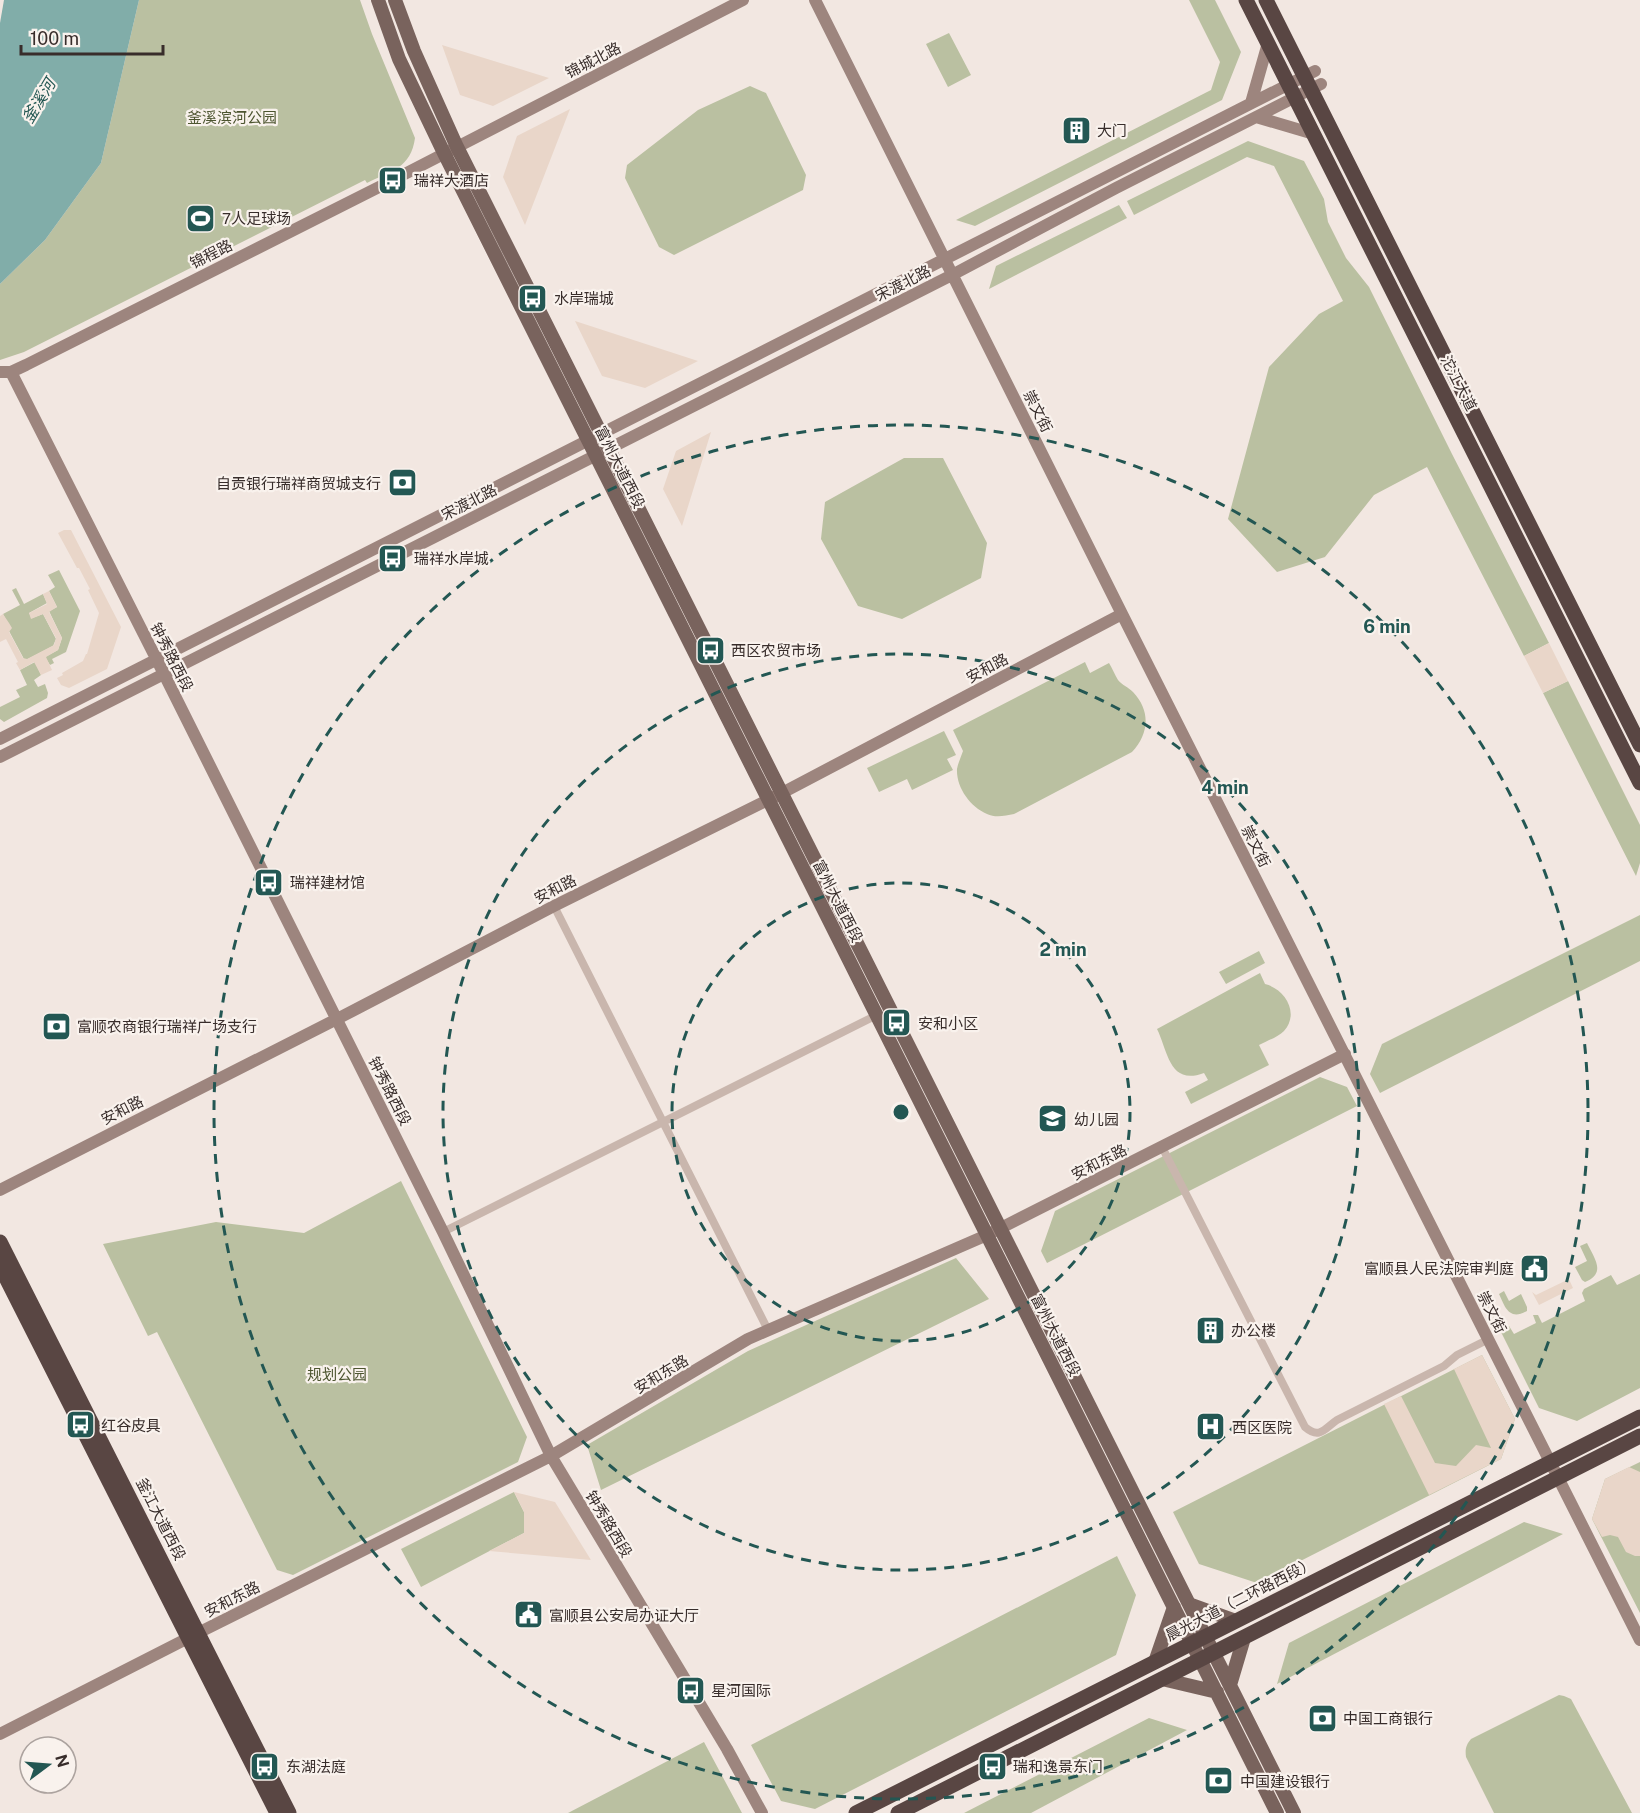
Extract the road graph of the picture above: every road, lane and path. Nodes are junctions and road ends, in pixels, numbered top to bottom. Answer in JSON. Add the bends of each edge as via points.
{"nodes":[{"id":1,"x":378,"y":0,"type":"edge"},
{"id":2,"x":395,"y":0,"type":"edge"},
{"id":3,"x":743,"y":0,"type":"edge"},
{"id":4,"x":815,"y":0,"type":"edge"},
{"id":5,"x":1246,"y":0,"type":"edge"},
{"id":6,"x":1266,"y":0,"type":"edge"},
{"id":7,"x":1268,"y":43,"type":"junction"},
{"id":8,"x":1313,"y":80,"type":"junction"},
{"id":9,"x":1292,"y":91,"type":"junction"},
{"id":10,"x":1251,"y":103,"type":"junction"},
{"id":11,"x":1256,"y":117,"type":"junction"},
{"id":12,"x":1314,"y":134,"type":"junction"},
{"id":13,"x":457,"y":147,"type":"junction"},
{"id":14,"x":444,"y":153,"type":"junction"},
{"id":15,"x":945,"y":260,"type":"junction"},
{"id":16,"x":952,"y":275,"type":"junction"},
{"id":17,"x":5,"y":372,"type":"edge"},
{"id":18,"x":602,"y":434,"type":"junction"},
{"id":19,"x":589,"y":441,"type":"junction"},
{"id":20,"x":609,"y":448,"type":"junction"},
{"id":21,"x":596,"y":455,"type":"junction"},
{"id":22,"x":1122,"y":614,"type":"junction"},
{"id":23,"x":157,"y":660,"type":"junction"},
{"id":24,"x":164,"y":674,"type":"junction"},
{"id":25,"x":0,"y":740,"type":"edge"},
{"id":26,"x":1640,"y":745,"type":"edge"},
{"id":27,"x":0,"y":757,"type":"edge"},
{"id":28,"x":1640,"y":783,"type":"edge"},
{"id":29,"x":782,"y":794,"type":"junction"},
{"id":30,"x":769,"y":800,"type":"junction"},
{"id":31,"x":554,"y":906,"type":"junction"},
{"id":32,"x":877,"y":1015,"type":"junction"},
{"id":33,"x":337,"y":1019,"type":"junction"},
{"id":34,"x":1345,"y":1054,"type":"junction"},
{"id":35,"x":663,"y":1122,"type":"junction"},
{"id":36,"x":1162,"y":1147,"type":"junction"},
{"id":37,"x":0,"y":1190,"type":"edge"},
{"id":38,"x":1000,"y":1228,"type":"junction"},
{"id":39,"x":443,"y":1232,"type":"junction"},
{"id":40,"x":987,"y":1235,"type":"junction"},
{"id":41,"x":0,"y":1242,"type":"edge"},
{"id":42,"x":0,"y":1266,"type":"edge"},
{"id":43,"x":768,"y":1330,"type":"junction"},
{"id":44,"x":1489,"y":1339,"type":"junction"},
{"id":45,"x":1640,"y":1417,"type":"edge"},
{"id":46,"x":1640,"y":1436,"type":"edge"},
{"id":47,"x":552,"y":1456,"type":"junction"},
{"id":48,"x":1550,"y":1462,"type":"junction"},
{"id":49,"x":1558,"y":1478,"type":"junction"},
{"id":50,"x":1189,"y":1604,"type":"junction"},
{"id":51,"x":1174,"y":1607,"type":"junction"},
{"id":52,"x":1236,"y":1621,"type":"junction"},
{"id":53,"x":193,"y":1635,"type":"junction"},
{"id":54,"x":1244,"y":1638,"type":"junction"},
{"id":55,"x":1199,"y":1640,"type":"junction"},
{"id":56,"x":1640,"y":1640,"type":"edge"},
{"id":57,"x":1207,"y":1656,"type":"junction"},
{"id":58,"x":1155,"y":1662,"type":"junction"},
{"id":59,"x":1162,"y":1679,"type":"junction"},
{"id":60,"x":1230,"y":1685,"type":"junction"},
{"id":61,"x":1216,"y":1692,"type":"junction"},
{"id":62,"x":0,"y":1734,"type":"edge"},
{"id":63,"x":277,"y":1813,"type":"edge"},
{"id":64,"x":289,"y":1813,"type":"edge"},
{"id":65,"x":762,"y":1813,"type":"edge"},
{"id":66,"x":856,"y":1813,"type":"edge"},
{"id":67,"x":898,"y":1813,"type":"edge"},
{"id":68,"x":1277,"y":1813,"type":"edge"},
{"id":69,"x":1294,"y":1813,"type":"edge"}],
"edges":[{"from":1,"to":14,"type":"main road","name":"富州大道西段","via":[[399,59]]},
{"from":2,"to":13,"type":"main road","name":"富州大道西段"},
{"from":3,"to":13,"type":"street","name":"锦城北路"},
{"from":4,"to":15,"type":"street","name":"崇文街"},
{"from":5,"to":7,"type":"highway","name":"沱江大道"},
{"from":6,"to":8,"type":"highway","name":"沱江大道"},
{"from":7,"to":9,"type":"highway","name":"沱江大道"},
{"from":7,"to":10,"type":"street"},
{"from":8,"to":9,"type":"street"},
{"from":8,"to":26,"type":"highway","name":"沱江大道"},
{"from":9,"to":10,"type":"street","name":"宋渡北路"},
{"from":9,"to":11,"type":"street","name":"宋渡北路"},
{"from":9,"to":12,"type":"highway","name":"沱江大道"},
{"from":10,"to":15,"type":"street","name":"宋渡北路"},
{"from":11,"to":12,"type":"street"},
{"from":11,"to":16,"type":"street","name":"宋渡北路"},
{"from":12,"to":28,"type":"highway","name":"沱江大道"},
{"from":13,"to":14,"type":"street","name":"锦程路"},
{"from":13,"to":18,"type":"main road","name":"富州大道西段"},
{"from":14,"to":17,"type":"street","name":"锦程路"},
{"from":14,"to":19,"type":"main road","name":"富州大道西段"},
{"from":15,"to":16,"type":"street","name":"崇文街"},
{"from":15,"to":18,"type":"street","name":"宋渡北路"},
{"from":16,"to":20,"type":"street","name":"宋渡北路"},
{"from":16,"to":22,"type":"street","name":"崇文街"},
{"from":17,"to":23,"type":"street","name":"钟秀路西段"},
{"from":18,"to":19,"type":"street","name":"宋渡北路"},
{"from":18,"to":20,"type":"main road","name":"富州大道西段"},
{"from":19,"to":21,"type":"main road","name":"富州大道西段"},
{"from":19,"to":23,"type":"street","name":"宋渡北路"},
{"from":20,"to":21,"type":"street","name":"宋渡北路"},
{"from":20,"to":29,"type":"main road","name":"富州大道西段"},
{"from":21,"to":24,"type":"street","name":"宋渡北路"},
{"from":21,"to":30,"type":"main road","name":"富州大道西段"},
{"from":22,"to":29,"type":"street","name":"安和路"},
{"from":22,"to":34,"type":"street","name":"崇文街"},
{"from":23,"to":24,"type":"street","name":"钟秀路西段"},
{"from":23,"to":25,"type":"street","name":"宋渡北路"},
{"from":24,"to":27,"type":"street","name":"宋渡北路"},
{"from":24,"to":33,"type":"street","name":"钟秀路西段"},
{"from":29,"to":30,"type":"street","name":"安和路"},
{"from":29,"to":38,"type":"main road","name":"富州大道西段"},
{"from":30,"to":31,"type":"street","name":"安和路"},
{"from":30,"to":32,"type":"main road","name":"富州大道西段"},
{"from":31,"to":33,"type":"street","name":"安和路"},
{"from":31,"to":35,"type":"street"},
{"from":32,"to":35,"type":"street"},
{"from":32,"to":40,"type":"main road","name":"富州大道西段"},
{"from":33,"to":37,"type":"street","name":"安和路"},
{"from":33,"to":39,"type":"street","name":"钟秀路西段"},
{"from":34,"to":36,"type":"street","name":"安和东路"},
{"from":34,"to":44,"type":"street","name":"崇文街"},
{"from":35,"to":39,"type":"street"},
{"from":35,"to":43,"type":"street"},
{"from":36,"to":38,"type":"street","name":"安和东路"},
{"from":36,"to":44,"type":"street","via":[[1310,1431],[1324,1431],[1337,1420]]},
{"from":38,"to":40,"type":"street","name":"安和东路"},
{"from":38,"to":50,"type":"main road","name":"富州大道西段"},
{"from":39,"to":47,"type":"street","name":"钟秀路西段"},
{"from":40,"to":43,"type":"street","name":"安和东路"},
{"from":40,"to":51,"type":"main road","name":"富州大道西段"},
{"from":41,"to":53,"type":"highway","name":"釜江大道西段"},
{"from":42,"to":53,"type":"highway","name":"釜江大道西段"},
{"from":43,"to":47,"type":"street","name":"安和东路"},
{"from":44,"to":48,"type":"street","name":"崇文街"},
{"from":45,"to":48,"type":"highway","name":"晨光大道（二环路西段）"},
{"from":46,"to":49,"type":"highway"},
{"from":47,"to":53,"type":"street","name":"安和东路"},
{"from":47,"to":65,"type":"street","name":"钟秀路西段"},
{"from":48,"to":49,"type":"street","name":"崇文街"},
{"from":48,"to":52,"type":"highway","name":"晨光大道（二环路西段）"},
{"from":49,"to":54,"type":"highway"},
{"from":49,"to":56,"type":"street","name":"崇文街"},
{"from":50,"to":52,"type":"main road"},
{"from":50,"to":55,"type":"main road","name":"富州大道西段"},
{"from":51,"to":55,"type":"main road","name":"富州大道西段"},
{"from":51,"to":58,"type":"main road"},
{"from":52,"to":55,"type":"highway","name":"晨光大道（二环路西段）"},
{"from":53,"to":62,"type":"street","name":"安和东路"},
{"from":53,"to":63,"type":"highway","name":"釜江大道西段"},
{"from":53,"to":64,"type":"highway","name":"釜江大道西段"},
{"from":54,"to":57,"type":"highway"},
{"from":54,"to":60,"type":"main road"},
{"from":55,"to":57,"type":"main road","name":"富州大道西段"},
{"from":55,"to":58,"type":"highway","name":"晨光大道（二环路西段）"},
{"from":57,"to":59,"type":"highway"},
{"from":57,"to":60,"type":"main road","name":"富州大道西段"},
{"from":57,"to":61,"type":"main road","name":"富州大道西段"},
{"from":58,"to":66,"type":"highway","name":"晨光大道（二环路西段）"},
{"from":59,"to":61,"type":"main road"},
{"from":59,"to":67,"type":"highway"},
{"from":60,"to":69,"type":"main road","name":"富州大道西段"},
{"from":61,"to":68,"type":"main road","name":"富州大道西段"}]}
